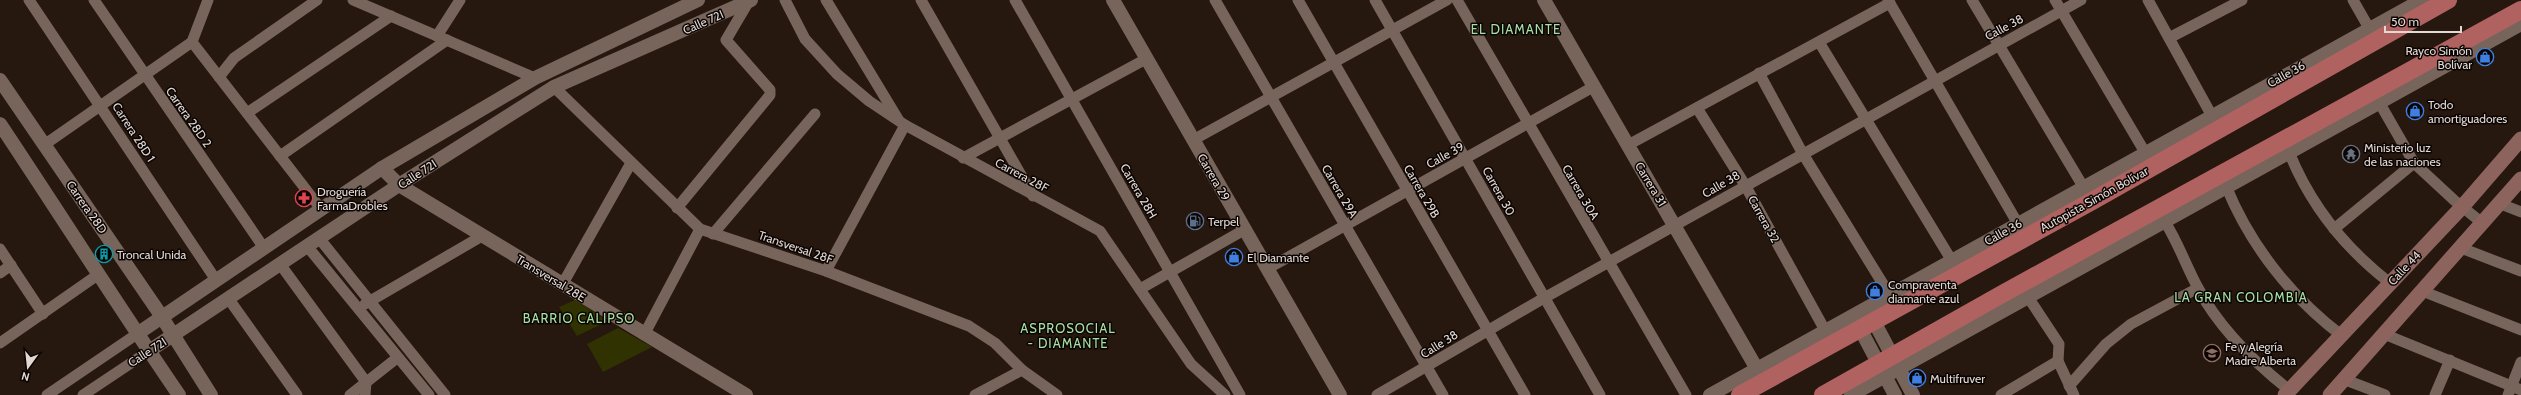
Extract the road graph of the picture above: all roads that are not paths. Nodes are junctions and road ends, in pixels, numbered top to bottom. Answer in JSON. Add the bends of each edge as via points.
{"nodes":[{"id":1,"x":29,"y":0,"type":"edge"},
{"id":2,"x":94,"y":0,"type":"edge"},
{"id":3,"x":208,"y":0,"type":"edge"},
{"id":4,"x":317,"y":0,"type":"edge"},
{"id":5,"x":353,"y":0,"type":"edge"},
{"id":6,"x":460,"y":0,"type":"edge"},
{"id":7,"x":698,"y":0,"type":"edge"},
{"id":8,"x":750,"y":0,"type":"edge"},
{"id":9,"x":785,"y":0,"type":"edge"},
{"id":10,"x":826,"y":0,"type":"edge"},
{"id":11,"x":921,"y":0,"type":"edge"},
{"id":12,"x":1016,"y":0,"type":"edge"},
{"id":13,"x":1113,"y":0,"type":"edge"},
{"id":14,"x":1215,"y":0,"type":"edge"},
{"id":15,"x":1298,"y":0,"type":"edge"},
{"id":16,"x":1375,"y":0,"type":"edge"},
{"id":17,"x":1447,"y":0,"type":"edge"},
{"id":18,"x":1457,"y":0,"type":"edge"},
{"id":19,"x":1544,"y":0,"type":"edge"},
{"id":20,"x":1972,"y":0,"type":"edge"},
{"id":21,"x":2054,"y":0,"type":"edge"},
{"id":22,"x":2081,"y":0,"type":"edge"},
{"id":23,"x":2148,"y":0,"type":"edge"},
{"id":24,"x":2242,"y":0,"type":"edge"},
{"id":25,"x":2353,"y":0,"type":"edge"},
{"id":26,"x":1889,"y":1,"type":"edge"},
{"id":27,"x":2434,"y":2,"type":"edge"},
{"id":28,"x":2521,"y":10,"type":"edge"},
{"id":29,"x":2061,"y":11,"type":"junction"},
{"id":30,"x":391,"y":16,"type":"junction"},
{"id":31,"x":2521,"y":24,"type":"edge"},
{"id":32,"x":2369,"y":28,"type":"junction"},
{"id":33,"x":1392,"y":30,"type":"junction"},
{"id":34,"x":437,"y":36,"type":"junction"},
{"id":35,"x":2169,"y":38,"type":"junction"},
{"id":36,"x":447,"y":40,"type":"junction"},
{"id":37,"x":192,"y":42,"type":"junction"},
{"id":38,"x":1819,"y":42,"type":"junction"},
{"id":39,"x":1997,"y":45,"type":"junction"},
{"id":40,"x":1146,"y":59,"type":"junction"},
{"id":41,"x":1334,"y":62,"type":"junction"},
{"id":42,"x":1759,"y":73,"type":"junction"},
{"id":43,"x":145,"y":76,"type":"junction"},
{"id":44,"x":219,"y":77,"type":"junction"},
{"id":45,"x":535,"y":78,"type":"junction"},
{"id":46,"x":0,"y":80,"type":"edge"},
{"id":47,"x":1934,"y":80,"type":"junction"},
{"id":48,"x":554,"y":87,"type":"junction"},
{"id":49,"x":1594,"y":87,"type":"junction"},
{"id":50,"x":1271,"y":97,"type":"junction"},
{"id":51,"x":1072,"y":99,"type":"junction"},
{"id":52,"x":2379,"y":102,"type":"junction"},
{"id":53,"x":101,"y":106,"type":"junction"},
{"id":54,"x":1698,"y":108,"type":"junction"},
{"id":55,"x":247,"y":113,"type":"junction"},
{"id":56,"x":814,"y":114,"type":"dead end"},
{"id":57,"x":2212,"y":116,"type":"junction"},
{"id":58,"x":1865,"y":119,"type":"junction"},
{"id":59,"x":903,"y":124,"type":"junction"},
{"id":60,"x":1527,"y":124,"type":"junction"},
{"id":61,"x":2,"y":131,"type":"edge"},
{"id":62,"x":1000,"y":138,"type":"junction"},
{"id":63,"x":2521,"y":139,"type":"edge"},
{"id":64,"x":1193,"y":140,"type":"junction"},
{"id":65,"x":44,"y":145,"type":"junction"},
{"id":66,"x":1628,"y":145,"type":"junction"},
{"id":67,"x":2289,"y":152,"type":"junction"},
{"id":68,"x":1803,"y":154,"type":"junction"},
{"id":69,"x":2146,"y":154,"type":"junction"},
{"id":70,"x":280,"y":156,"type":"junction"},
{"id":71,"x":963,"y":158,"type":"junction"},
{"id":72,"x":1465,"y":158,"type":"junction"},
{"id":73,"x":631,"y":163,"type":"junction"},
{"id":74,"x":2414,"y":163,"type":"junction"},
{"id":75,"x":382,"y":168,"type":"junction"},
{"id":76,"x":2521,"y":179,"type":"edge"},
{"id":77,"x":399,"y":185,"type":"junction"},
{"id":78,"x":1745,"y":185,"type":"junction"},
{"id":79,"x":2226,"y":186,"type":"junction"},
{"id":80,"x":2084,"y":188,"type":"junction"},
{"id":81,"x":1407,"y":191,"type":"junction"},
{"id":82,"x":1033,"y":196,"type":"junction"},
{"id":83,"x":2498,"y":203,"type":"junction"},
{"id":84,"x":2462,"y":207,"type":"junction"},
{"id":85,"x":677,"y":208,"type":"junction"},
{"id":86,"x":321,"y":209,"type":"junction"},
{"id":87,"x":2521,"y":212,"type":"edge"},
{"id":88,"x":2165,"y":222,"type":"junction"},
{"id":89,"x":2481,"y":222,"type":"junction"},
{"id":90,"x":2018,"y":224,"type":"junction"},
{"id":91,"x":1345,"y":226,"type":"junction"},
{"id":92,"x":1675,"y":226,"type":"junction"},
{"id":93,"x":700,"y":229,"type":"junction"},
{"id":94,"x":2334,"y":229,"type":"junction"},
{"id":95,"x":1244,"y":230,"type":"junction"},
{"id":96,"x":713,"y":234,"type":"junction"},
{"id":97,"x":482,"y":236,"type":"junction"},
{"id":98,"x":319,"y":238,"type":"junction"},
{"id":99,"x":307,"y":246,"type":"junction"},
{"id":100,"x":264,"y":248,"type":"junction"},
{"id":101,"x":2461,"y":248,"type":"junction"},
{"id":102,"x":0,"y":249,"type":"edge"},
{"id":103,"x":1952,"y":261,"type":"junction"},
{"id":104,"x":280,"y":264,"type":"junction"},
{"id":105,"x":1608,"y":264,"type":"junction"},
{"id":106,"x":11,"y":265,"type":"junction"},
{"id":107,"x":1266,"y":269,"type":"junction"},
{"id":108,"x":826,"y":271,"type":"junction"},
{"id":109,"x":1171,"y":271,"type":"junction"},
{"id":110,"x":2521,"y":271,"type":"edge"},
{"id":111,"x":0,"y":273,"type":"edge"},
{"id":112,"x":99,"y":274,"type":"junction"},
{"id":113,"x":216,"y":280,"type":"junction"},
{"id":114,"x":1927,"y":283,"type":"junction"},
{"id":115,"x":2390,"y":283,"type":"junction"},
{"id":116,"x":562,"y":285,"type":"junction"},
{"id":117,"x":2198,"y":288,"type":"junction"},
{"id":118,"x":1140,"y":289,"type":"junction"},
{"id":119,"x":2422,"y":292,"type":"junction"},
{"id":120,"x":2004,"y":293,"type":"junction"},
{"id":121,"x":1891,"y":297,"type":"junction"},
{"id":122,"x":2028,"y":297,"type":"junction"},
{"id":123,"x":228,"y":298,"type":"junction"},
{"id":124,"x":1544,"y":298,"type":"junction"},
{"id":125,"x":370,"y":301,"type":"junction"},
{"id":126,"x":358,"y":309,"type":"junction"},
{"id":127,"x":1997,"y":313,"type":"junction"},
{"id":128,"x":43,"y":314,"type":"junction"},
{"id":129,"x":162,"y":317,"type":"junction"},
{"id":130,"x":1864,"y":319,"type":"junction"},
{"id":131,"x":1486,"y":330,"type":"junction"},
{"id":132,"x":2521,"y":330,"type":"edge"},
{"id":133,"x":1826,"y":332,"type":"junction"},
{"id":134,"x":137,"y":334,"type":"junction"},
{"id":135,"x":173,"y":334,"type":"junction"},
{"id":136,"x":2384,"y":334,"type":"junction"},
{"id":137,"x":644,"y":335,"type":"junction"},
{"id":138,"x":2342,"y":335,"type":"junction"},
{"id":139,"x":0,"y":344,"type":"edge"},
{"id":140,"x":149,"y":351,"type":"junction"},
{"id":141,"x":397,"y":358,"type":"junction"},
{"id":142,"x":2450,"y":360,"type":"junction"},
{"id":143,"x":2058,"y":361,"type":"junction"},
{"id":144,"x":2521,"y":362,"type":"edge"},
{"id":145,"x":1889,"y":367,"type":"junction"},
{"id":146,"x":1426,"y":368,"type":"junction"},
{"id":147,"x":1757,"y":369,"type":"junction"},
{"id":148,"x":1022,"y":370,"type":"junction"},
{"id":149,"x":2343,"y":380,"type":"junction"},
{"id":150,"x":366,"y":382,"type":"junction"},
{"id":151,"x":2072,"y":390,"type":"edge"},
{"id":152,"x":2514,"y":390,"type":"edge"},
{"id":153,"x":2287,"y":392,"type":"edge"},
{"id":154,"x":47,"y":395,"type":"edge"},
{"id":155,"x":83,"y":395,"type":"edge"},
{"id":156,"x":179,"y":395,"type":"edge"},
{"id":157,"x":211,"y":395,"type":"edge"},
{"id":158,"x":297,"y":395,"type":"edge"},
{"id":159,"x":350,"y":395,"type":"edge"},
{"id":160,"x":365,"y":395,"type":"edge"},
{"id":161,"x":429,"y":395,"type":"edge"},
{"id":162,"x":445,"y":395,"type":"edge"},
{"id":163,"x":746,"y":395,"type":"edge"},
{"id":164,"x":975,"y":395,"type":"edge"},
{"id":165,"x":1057,"y":395,"type":"edge"},
{"id":166,"x":1225,"y":395,"type":"edge"},
{"id":167,"x":1240,"y":395,"type":"edge"},
{"id":168,"x":1339,"y":395,"type":"edge"},
{"id":169,"x":1377,"y":395,"type":"edge"},
{"id":170,"x":1443,"y":395,"type":"edge"},
{"id":171,"x":1525,"y":395,"type":"edge"},
{"id":172,"x":1600,"y":395,"type":"edge"},
{"id":173,"x":1686,"y":395,"type":"edge"},
{"id":174,"x":1710,"y":395,"type":"edge"},
{"id":175,"x":1740,"y":395,"type":"edge"},
{"id":176,"x":1823,"y":395,"type":"edge"},
{"id":177,"x":1851,"y":395,"type":"edge"},
{"id":178,"x":1895,"y":395,"type":"edge"},
{"id":179,"x":1913,"y":395,"type":"edge"},
{"id":180,"x":2001,"y":395,"type":"edge"},
{"id":181,"x":2330,"y":395,"type":"edge"},
{"id":182,"x":2385,"y":395,"type":"edge"},
{"id":183,"x":2435,"y":395,"type":"edge"}],
"edges":[{"from":1,"to":53,"type":"street","name":"Carrera 28D 1"},
{"from":2,"to":43,"type":"street","name":"Carrera 28D 2"},
{"from":3,"to":37,"type":"street"},
{"from":4,"to":44,"type":"street","via":[[234,58]]},
{"from":5,"to":30,"type":"street"},
{"from":6,"to":34,"type":"street"},
{"from":7,"to":45,"type":"street","name":"Calle 72I"},
{"from":8,"to":48,"type":"street","name":"Calle 72I"},
{"from":8,"to":85,"type":"street","via":[[726,40],[770,90],[770,95]]},
{"from":9,"to":59,"type":"street","name":"Carrera 28F","via":[[805,39],[837,74],[869,101]]},
{"from":10,"to":59,"type":"street"},
{"from":11,"to":62,"type":"street"},
{"from":12,"to":51,"type":"street","name":"Carrera 28H"},
{"from":13,"to":40,"type":"street","name":"Carrera 29"},
{"from":14,"to":50,"type":"street","name":"Carrera 29A"},
{"from":15,"to":41,"type":"street","name":"Carrera 29B"},
{"from":16,"to":33,"type":"street","name":"Carrera 30"},
{"from":17,"to":33,"type":"street"},
{"from":18,"to":60,"type":"street","name":"Carrera 30A"},
{"from":19,"to":49,"type":"street","name":"Carrera 31"},
{"from":20,"to":39,"type":"street"},
{"from":21,"to":29,"type":"street"},
{"from":22,"to":29,"type":"street","name":"Calle 38"},
{"from":23,"to":35,"type":"street"},
{"from":24,"to":35,"type":"street"},
{"from":25,"to":32,"type":"street"},
{"from":26,"to":38,"type":"street"},
{"from":26,"to":47,"type":"street"},
{"from":27,"to":32,"type":"street","name":"Calle 36"},
{"from":27,"to":114,"type":"highway","name":"Autopista Simón Bolívar","via":[[2133,178]]},
{"from":28,"to":120,"type":"highway"},
{"from":29,"to":39,"type":"street","name":"Calle 38"},
{"from":29,"to":69,"type":"street"},
{"from":30,"to":34,"type":"street"},
{"from":30,"to":55,"type":"street"},
{"from":31,"to":52,"type":"street"},
{"from":32,"to":57,"type":"street","name":"Calle 36"},
{"from":33,"to":41,"type":"street"},
{"from":33,"to":72,"type":"street","name":"Carrera 30"},
{"from":34,"to":36,"type":"street"},
{"from":35,"to":57,"type":"street"},
{"from":36,"to":45,"type":"street"},
{"from":36,"to":70,"type":"street"},
{"from":37,"to":43,"type":"street"},
{"from":37,"to":44,"type":"street"},
{"from":38,"to":42,"type":"street"},
{"from":38,"to":58,"type":"street"},
{"from":39,"to":47,"type":"street","name":"Calle 38"},
{"from":39,"to":80,"type":"street"},
{"from":40,"to":51,"type":"street"},
{"from":40,"to":64,"type":"street","name":"Carrera 29"},
{"from":41,"to":50,"type":"street"},
{"from":41,"to":81,"type":"street","name":"Carrera 29B"},
{"from":42,"to":54,"type":"street"},
{"from":42,"to":68,"type":"street"},
{"from":43,"to":53,"type":"street"},
{"from":43,"to":100,"type":"street","name":"Carrera 28D 2"},
{"from":44,"to":55,"type":"street"},
{"from":45,"to":75,"type":"street","name":"Calle 72I"},
{"from":46,"to":65,"type":"street","name":"Carrera 28D"},
{"from":47,"to":58,"type":"street","name":"Calle 38"},
{"from":47,"to":90,"type":"street"},
{"from":48,"to":73,"type":"street","name":"Transversal 28F"},
{"from":48,"to":77,"type":"street","name":"Calle 72I"},
{"from":49,"to":60,"type":"street","name":"Calle 39"},
{"from":49,"to":66,"type":"street","name":"Carrera 31"},
{"from":50,"to":64,"type":"street"},
{"from":50,"to":91,"type":"street","name":"Carrera 29A"},
{"from":51,"to":62,"type":"street"},
{"from":51,"to":109,"type":"street","name":"Carrera 28H"},
{"from":52,"to":67,"type":"street"},
{"from":52,"to":74,"type":"street"},
{"from":53,"to":65,"type":"street"},
{"from":53,"to":113,"type":"street","name":"Carrera 28D 1"},
{"from":54,"to":66,"type":"street"},
{"from":54,"to":78,"type":"street","name":"Carrera 32"},
{"from":55,"to":70,"type":"street"},
{"from":56,"to":96,"type":"street"},
{"from":57,"to":69,"type":"street","name":"Calle 36"},
{"from":58,"to":68,"type":"street","name":"Calle 38"},
{"from":58,"to":103,"type":"street"},
{"from":59,"to":71,"type":"street","name":"Carrera 28F"},
{"from":59,"to":108,"type":"street"},
{"from":60,"to":72,"type":"street","name":"Calle 39"},
{"from":60,"to":105,"type":"street","name":"Carrera 30A"},
{"from":61,"to":112,"type":"street"},
{"from":62,"to":71,"type":"street"},
{"from":62,"to":82,"type":"street"},
{"from":63,"to":84,"type":"main road","name":"Calle 44"},
{"from":64,"to":95,"type":"street","name":"Carrera 29"},
{"from":65,"to":129,"type":"street","name":"Carrera 28D"},
{"from":66,"to":92,"type":"street","name":"Carrera 31"},
{"from":67,"to":79,"type":"street"},
{"from":67,"to":94,"type":"street","via":[[2311,196]]},
{"from":68,"to":78,"type":"street","name":"Calle 38"},
{"from":68,"to":121,"type":"street"},
{"from":69,"to":80,"type":"street","name":"Calle 36"},
{"from":70,"to":86,"type":"street"},
{"from":71,"to":82,"type":"street","name":"Carrera 28F"},
{"from":72,"to":81,"type":"street","name":"Calle 39"},
{"from":72,"to":124,"type":"street","name":"Carrera 30"},
{"from":73,"to":85,"type":"street","name":"Transversal 28F"},
{"from":73,"to":116,"type":"street"},
{"from":74,"to":84,"type":"street"},
{"from":74,"to":94,"type":"street"},
{"from":75,"to":77,"type":"street","name":"Transversal 28E"},
{"from":75,"to":86,"type":"street","name":"Calle 72I"},
{"from":76,"to":83,"type":"main road"},
{"from":77,"to":97,"type":"street","name":"Transversal 28E"},
{"from":77,"to":98,"type":"street","name":"Calle 72I"},
{"from":78,"to":92,"type":"street","name":"Calle 38"},
{"from":78,"to":133,"type":"street","name":"Carrera 32"},
{"from":79,"to":88,"type":"street"},
{"from":79,"to":138,"type":"street","via":[[2249,233],[2273,268],[2302,301]]},
{"from":80,"to":90,"type":"street","name":"Calle 36"},
{"from":81,"to":91,"type":"street","name":"Calle 39"},
{"from":81,"to":131,"type":"street","name":"Carrera 29B"},
{"from":82,"to":118,"type":"street","name":"Carrera 28F","via":[[1100,231]]},
{"from":83,"to":87,"type":"street"},
{"from":83,"to":89,"type":"main road"},
{"from":84,"to":89,"type":"street"},
{"from":84,"to":115,"type":"main road","name":"Calle 44"},
{"from":85,"to":93,"type":"street","name":"Transversal 28F"},
{"from":86,"to":100,"type":"street","name":"Calle 72I"},
{"from":88,"to":117,"type":"street"},
{"from":88,"to":122,"type":"street"},
{"from":89,"to":101,"type":"main road"},
{"from":90,"to":103,"type":"street","name":"Calle 36"},
{"from":91,"to":107,"type":"street","name":"Calle 39"},
{"from":91,"to":146,"type":"street","name":"Carrera 29A"},
{"from":92,"to":105,"type":"street","name":"Calle 38"},
{"from":92,"to":147,"type":"street","name":"Carrera 31"},
{"from":93,"to":96,"type":"street","name":"Transversal 28F"},
{"from":93,"to":137,"type":"street"},
{"from":94,"to":115,"type":"street","via":[[2357,255]]},
{"from":95,"to":107,"type":"street","name":"Carrera 29"},
{"from":95,"to":109,"type":"street"},
{"from":96,"to":108,"type":"street","name":"Transversal 28F"},
{"from":97,"to":116,"type":"street","name":"Transversal 28E"},
{"from":97,"to":125,"type":"street"},
{"from":98,"to":99,"type":"street","name":"Calle 72I"},
{"from":98,"to":125,"type":"street"},
{"from":99,"to":104,"type":"street","name":"Calle 72I"},
{"from":99,"to":126,"type":"street"},
{"from":100,"to":113,"type":"street","name":"Calle 72I"},
{"from":101,"to":110,"type":"street"},
{"from":101,"to":119,"type":"main road"},
{"from":102,"to":106,"type":"street"},
{"from":103,"to":114,"type":"street","name":"Calle 36"},
{"from":104,"to":123,"type":"street","name":"Calle 72I"},
{"from":104,"to":150,"type":"street"},
{"from":105,"to":124,"type":"street","name":"Calle 38"},
{"from":105,"to":173,"type":"street","name":"Carrera 30A"},
{"from":106,"to":111,"type":"street"},
{"from":106,"to":128,"type":"street"},
{"from":107,"to":168,"type":"street","name":"Carrera 29"},
{"from":108,"to":148,"type":"street","name":"Transversal 28F","via":[[969,326],[995,343]]},
{"from":109,"to":118,"type":"street"},
{"from":109,"to":167,"type":"street","name":"Carrera 28H"},
{"from":112,"to":128,"type":"street"},
{"from":112,"to":134,"type":"street"},
{"from":113,"to":129,"type":"street","name":"Calle 72I"},
{"from":114,"to":121,"type":"street","name":"Calle 36"},
{"from":114,"to":130,"type":"highway","name":"Autopista Simón Bolívar"},
{"from":115,"to":138,"type":"main road","name":"Calle 44"},
{"from":116,"to":137,"type":"street","name":"Transversal 28E"},
{"from":117,"to":151,"type":"street","via":[[2131,324],[2106,344]]},
{"from":117,"to":153,"type":"street","via":[[2236,340]]},
{"from":118,"to":166,"type":"street","name":"Carrera 28F","via":[[1191,364]]},
{"from":119,"to":132,"type":"street"},
{"from":119,"to":136,"type":"main road"},
{"from":120,"to":127,"type":"highway"},
{"from":120,"to":145,"type":"highway"},
{"from":121,"to":130,"type":"street","name":"Calle 36"},
{"from":122,"to":127,"type":"street"},
{"from":122,"to":143,"type":"street","via":[[2059,344]]},
{"from":123,"to":135,"type":"street","name":"Calle 72I"},
{"from":123,"to":158,"type":"street"},
{"from":124,"to":131,"type":"street","name":"Calle 38"},
{"from":124,"to":172,"type":"street","name":"Carrera 30"},
{"from":125,"to":126,"type":"street"},
{"from":125,"to":162,"type":"street"},
{"from":126,"to":141,"type":"street"},
{"from":127,"to":145,"type":"street"},
{"from":128,"to":139,"type":"street"},
{"from":129,"to":134,"type":"street","name":"Calle 72I"},
{"from":129,"to":135,"type":"street","name":"Carrera 28D"},
{"from":130,"to":133,"type":"street","name":"Calle 36"},
{"from":130,"to":145,"type":"street"},
{"from":130,"to":175,"type":"highway","name":"Autopista Simón Bolívar"},
{"from":131,"to":146,"type":"street","name":"Calle 38"},
{"from":131,"to":171,"type":"street","name":"Carrera 29B"},
{"from":133,"to":147,"type":"street","name":"Calle 36"},
{"from":134,"to":140,"type":"street"},
{"from":134,"to":154,"type":"street","name":"Calle 72I"},
{"from":135,"to":140,"type":"street","name":"Calle 72I"},
{"from":135,"to":157,"type":"street","name":"Carrera 28D"},
{"from":136,"to":142,"type":"street"},
{"from":136,"to":149,"type":"main road"},
{"from":137,"to":163,"type":"street","name":"Transversal 28E"},
{"from":138,"to":153,"type":"main road","name":"Calle 44"},
{"from":140,"to":155,"type":"street","name":"Calle 72I"},
{"from":140,"to":156,"type":"street"},
{"from":141,"to":150,"type":"street"},
{"from":141,"to":161,"type":"street"},
{"from":142,"to":152,"type":"street"},
{"from":142,"to":183,"type":"street"},
{"from":143,"to":151,"type":"street"},
{"from":143,"to":180,"type":"street"},
{"from":144,"to":152,"type":"street"},
{"from":145,"to":176,"type":"highway"},
{"from":145,"to":177,"type":"street"},
{"from":145,"to":178,"type":"street"},
{"from":145,"to":179,"type":"street"},
{"from":146,"to":169,"type":"street","name":"Calle 38"},
{"from":146,"to":170,"type":"street","name":"Carrera 29A"},
{"from":147,"to":174,"type":"street","name":"Calle 36"},
{"from":148,"to":164,"type":"street"},
{"from":148,"to":165,"type":"street","name":"Transversal 28F"},
{"from":149,"to":181,"type":"main road"},
{"from":149,"to":182,"type":"street"},
{"from":150,"to":159,"type":"street"},
{"from":150,"to":160,"type":"street"}]}
